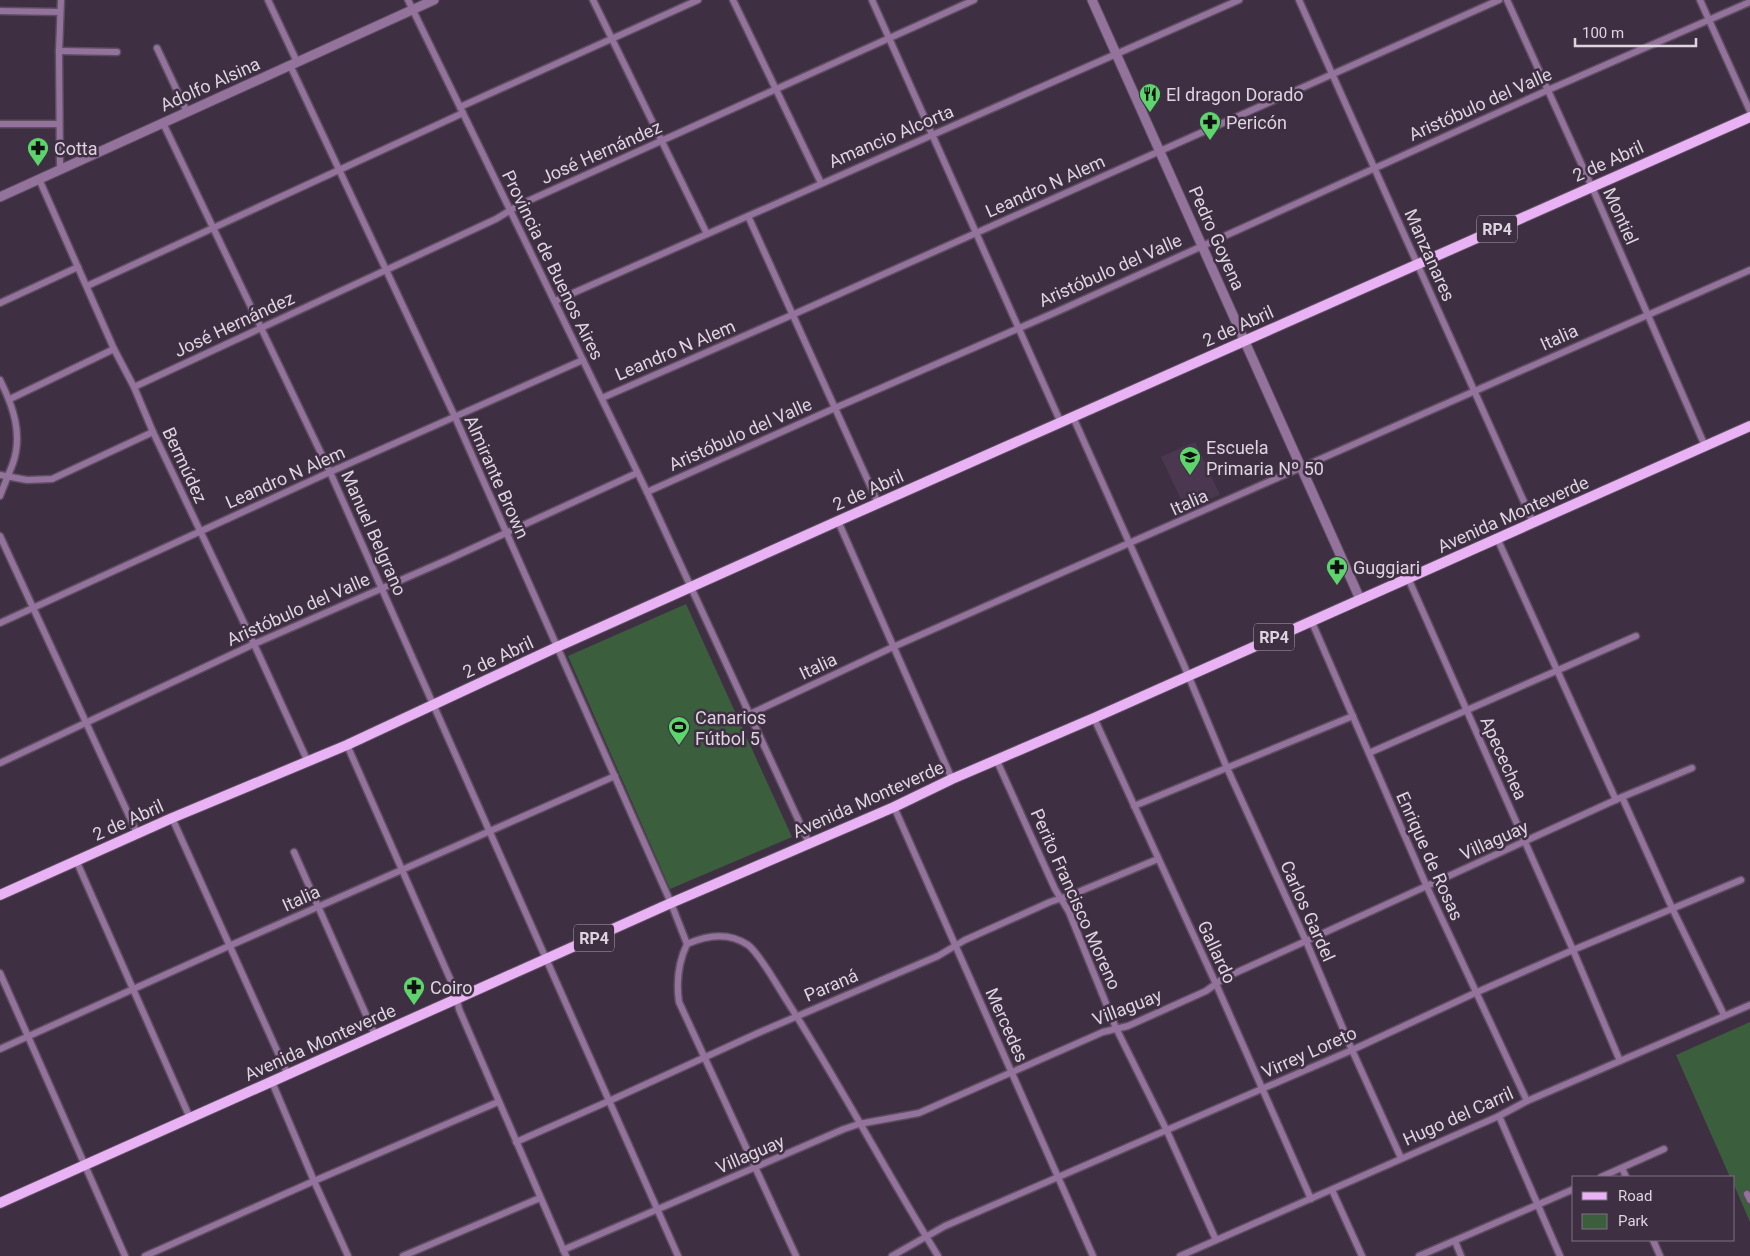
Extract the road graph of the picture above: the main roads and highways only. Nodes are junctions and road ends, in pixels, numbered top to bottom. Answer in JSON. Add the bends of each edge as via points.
{"nodes":[{"id":1,"x":1750,"y":117,"type":"edge"},
{"id":2,"x":1750,"y":426,"type":"edge"},
{"id":3,"x":0,"y":895,"type":"edge"},
{"id":4,"x":0,"y":1203,"type":"edge"}],
"edges":[{"from":1,"to":3,"type":"main road","name":"2 de Abril","number":"RP4","via":[[878,503],[347,745]]},
{"from":2,"to":4,"type":"main road","name":"Avenida Monteverde","number":"RP4"}]}
